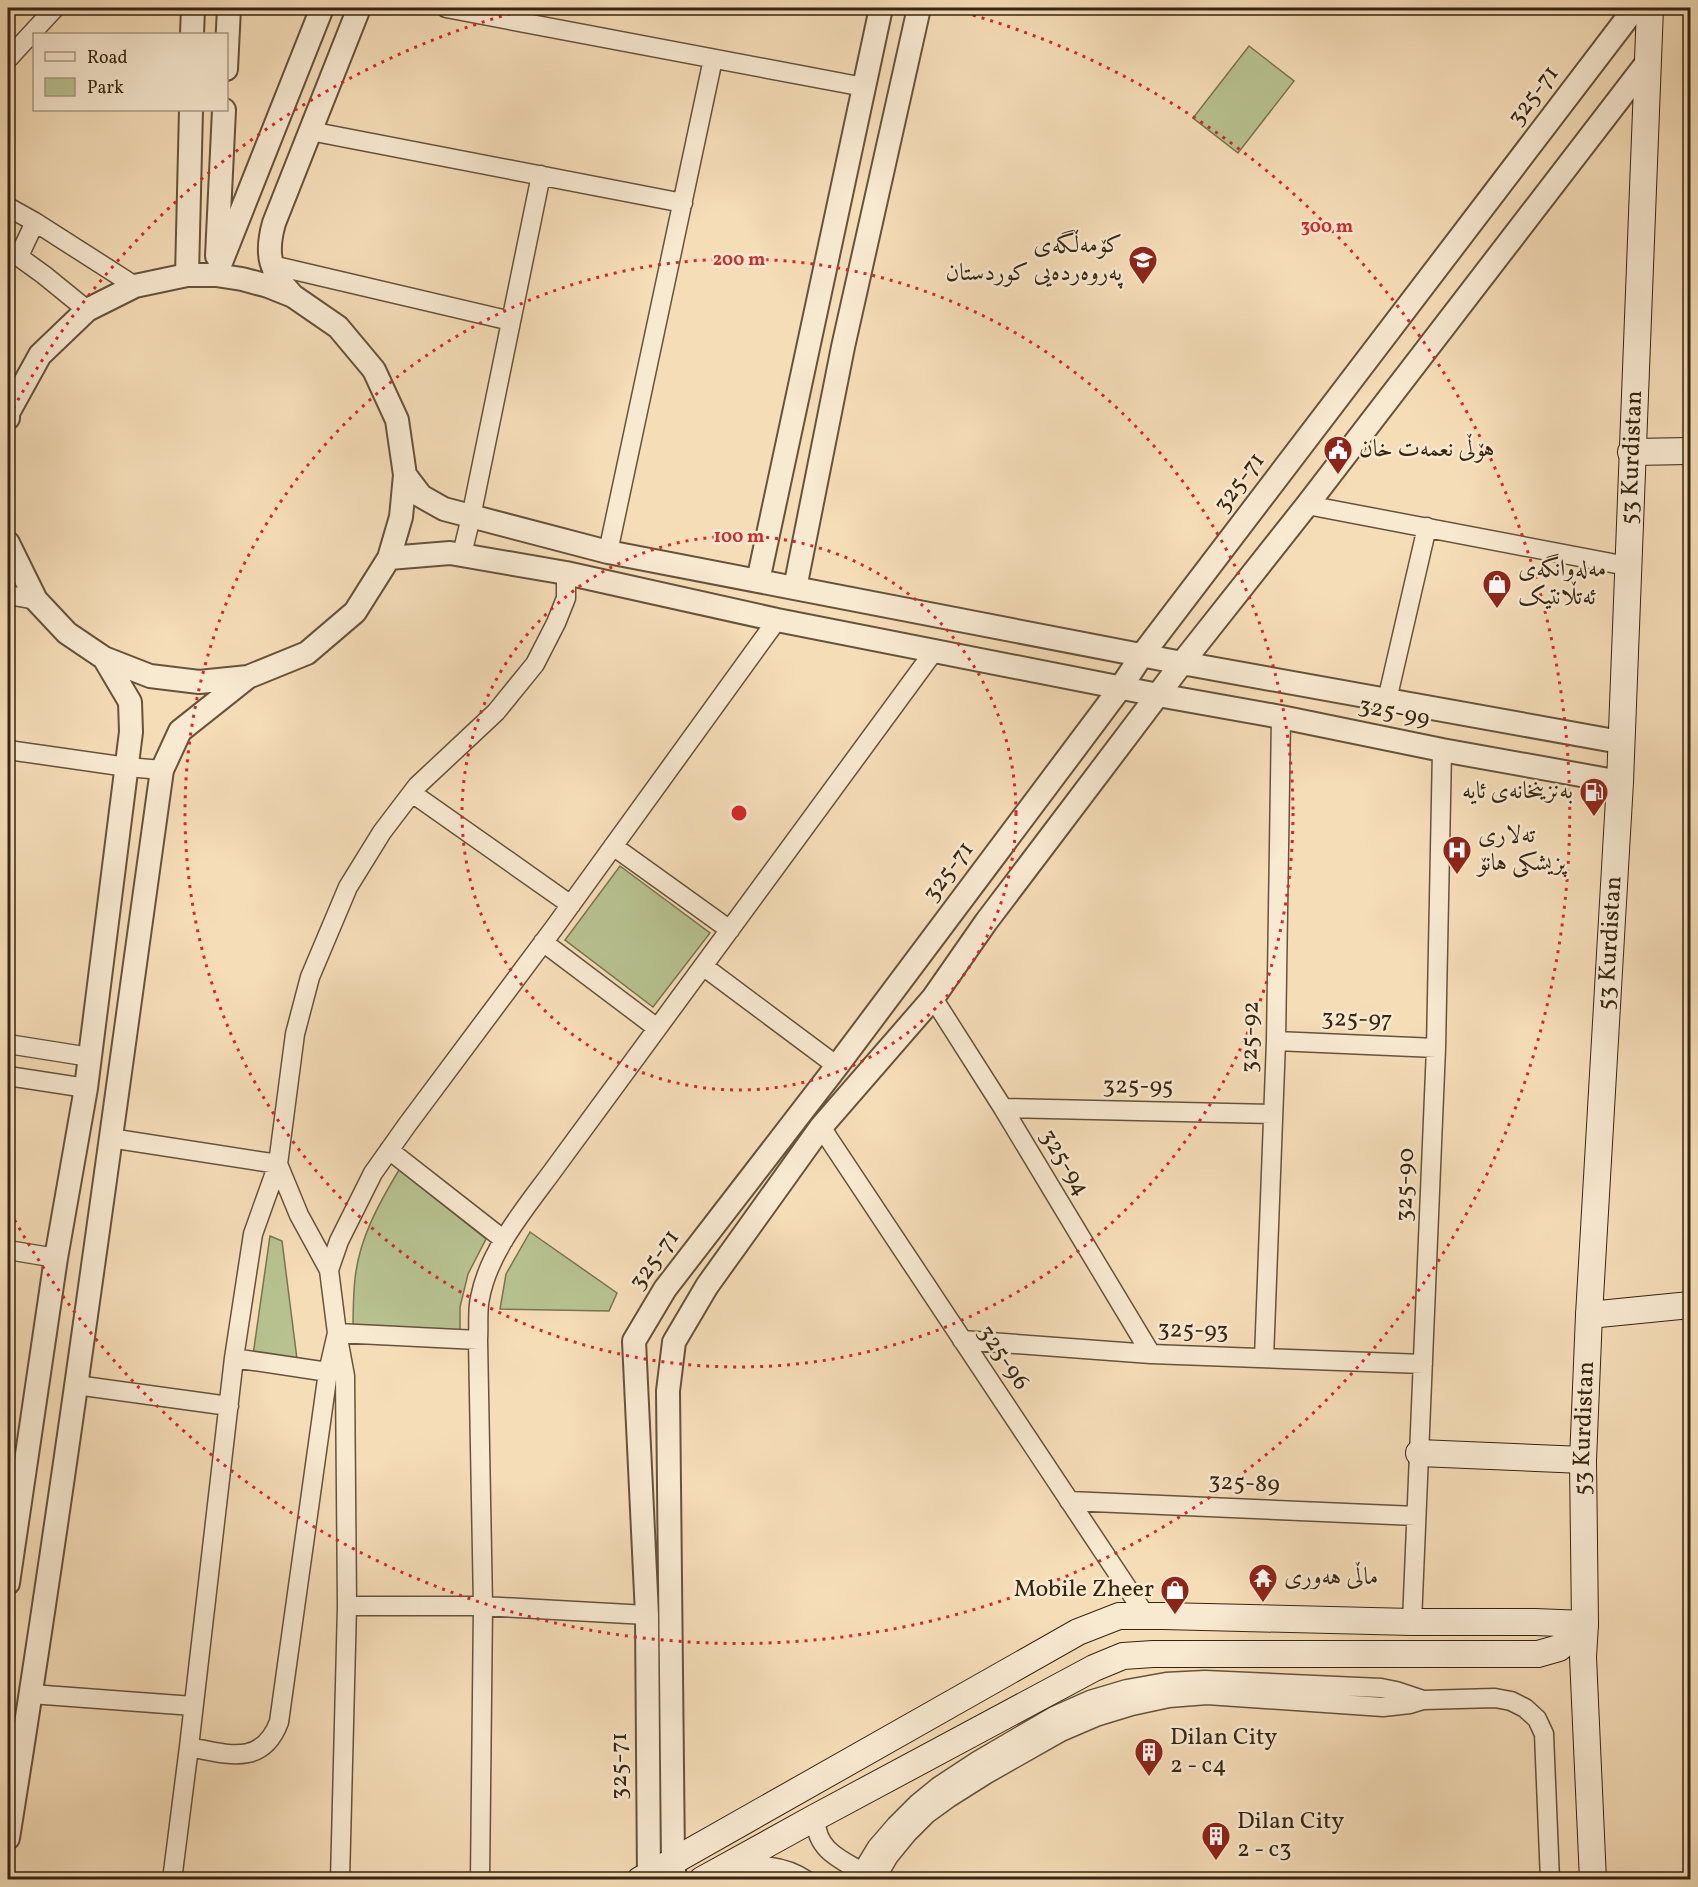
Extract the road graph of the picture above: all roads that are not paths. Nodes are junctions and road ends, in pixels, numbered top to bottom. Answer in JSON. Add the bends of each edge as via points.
{"nodes":[{"id":1,"x":55,"y":8,"type":"edge"},
{"id":2,"x":193,"y":8,"type":"edge"},
{"id":3,"x":230,"y":8,"type":"edge"},
{"id":4,"x":322,"y":8,"type":"edge"},
{"id":5,"x":359,"y":8,"type":"edge"},
{"id":6,"x":447,"y":8,"type":"edge"},
{"id":7,"x":881,"y":8,"type":"edge"},
{"id":8,"x":919,"y":8,"type":"edge"},
{"id":9,"x":1635,"y":8,"type":"edge"},
{"id":10,"x":1650,"y":8,"type":"edge"},
{"id":11,"x":192,"y":33,"type":"edge"},
{"id":12,"x":228,"y":38,"type":"edge"},
{"id":13,"x":8,"y":59,"type":"edge"},
{"id":14,"x":713,"y":59,"type":"junction"},
{"id":15,"x":1647,"y":64,"type":"junction"},
{"id":16,"x":864,"y":87,"type":"junction"},
{"id":17,"x":191,"y":111,"type":"edge"},
{"id":18,"x":224,"y":111,"type":"edge"},
{"id":19,"x":310,"y":131,"type":"junction"},
{"id":20,"x":541,"y":175,"type":"junction"},
{"id":21,"x":683,"y":203,"type":"junction"},
{"id":22,"x":8,"y":207,"type":"edge"},
{"id":23,"x":35,"y":222,"type":"junction"},
{"id":24,"x":13,"y":253,"type":"edge"},
{"id":25,"x":272,"y":265,"type":"junction"},
{"id":26,"x":187,"y":275,"type":"junction"},
{"id":27,"x":216,"y":275,"type":"junction"},
{"id":28,"x":135,"y":286,"type":"junction"},
{"id":29,"x":293,"y":296,"type":"junction"},
{"id":30,"x":87,"y":310,"type":"junction"},
{"id":31,"x":511,"y":321,"type":"junction"},
{"id":32,"x":8,"y":418,"type":"edge"},
{"id":33,"x":1690,"y":451,"type":"edge"},
{"id":34,"x":1631,"y":452,"type":"junction"},
{"id":35,"x":405,"y":475,"type":"junction"},
{"id":36,"x":1308,"y":505,"type":"junction"},
{"id":37,"x":471,"y":517,"type":"junction"},
{"id":38,"x":1427,"y":528,"type":"junction"},
{"id":39,"x":8,"y":543,"type":"edge"},
{"id":40,"x":608,"y":552,"type":"junction"},
{"id":41,"x":462,"y":554,"type":"junction"},
{"id":42,"x":389,"y":558,"type":"junction"},
{"id":43,"x":1628,"y":566,"type":"junction"},
{"id":44,"x":566,"y":573,"type":"junction"},
{"id":45,"x":758,"y":581,"type":"junction"},
{"id":46,"x":795,"y":588,"type":"junction"},
{"id":47,"x":8,"y":595,"type":"edge"},
{"id":48,"x":36,"y":600,"type":"junction"},
{"id":49,"x":777,"y":620,"type":"junction"},
{"id":50,"x":935,"y":650,"type":"junction"},
{"id":51,"x":1142,"y":655,"type":"junction"},
{"id":52,"x":104,"y":658,"type":"junction"},
{"id":53,"x":1182,"y":663,"type":"junction"},
{"id":54,"x":248,"y":677,"type":"junction"},
{"id":55,"x":1121,"y":687,"type":"junction"},
{"id":56,"x":1158,"y":695,"type":"junction"},
{"id":57,"x":1387,"y":700,"type":"junction"},
{"id":58,"x":1281,"y":717,"type":"junction"},
{"id":59,"x":1582,"y":736,"type":"junction"},
{"id":60,"x":1620,"y":742,"type":"junction"},
{"id":61,"x":8,"y":750,"type":"edge"},
{"id":62,"x":1442,"y":750,"type":"junction"},
{"id":63,"x":127,"y":767,"type":"junction"},
{"id":64,"x":162,"y":770,"type":"junction"},
{"id":65,"x":1574,"y":773,"type":"junction"},
{"id":66,"x":1620,"y":782,"type":"junction"},
{"id":67,"x":412,"y":793,"type":"junction"},
{"id":68,"x":613,"y":846,"type":"junction"},
{"id":69,"x":571,"y":905,"type":"junction"},
{"id":70,"x":730,"y":930,"type":"junction"},
{"id":71,"x":543,"y":942,"type":"junction"},
{"id":72,"x":703,"y":966,"type":"junction"},
{"id":73,"x":933,"y":998,"type":"junction"},
{"id":74,"x":657,"y":1028,"type":"junction"},
{"id":75,"x":1276,"y":1041,"type":"junction"},
{"id":76,"x":8,"y":1044,"type":"edge"},
{"id":77,"x":1436,"y":1048,"type":"junction"},
{"id":78,"x":90,"y":1057,"type":"junction"},
{"id":79,"x":837,"y":1066,"type":"junction"},
{"id":80,"x":8,"y":1076,"type":"edge"},
{"id":81,"x":86,"y":1088,"type":"junction"},
{"id":82,"x":1003,"y":1107,"type":"junction"},
{"id":83,"x":1273,"y":1114,"type":"junction"},
{"id":84,"x":821,"y":1127,"type":"junction"},
{"id":85,"x":110,"y":1138,"type":"junction"},
{"id":86,"x":389,"y":1150,"type":"junction"},
{"id":87,"x":278,"y":1164,"type":"junction"},
{"id":88,"x":504,"y":1240,"type":"junction"},
{"id":89,"x":8,"y":1250,"type":"edge"},
{"id":90,"x":56,"y":1258,"type":"junction"},
{"id":91,"x":328,"y":1270,"type":"junction"},
{"id":92,"x":1690,"y":1305,"type":"edge"},
{"id":93,"x":1589,"y":1315,"type":"junction"},
{"id":94,"x":337,"y":1333,"type":"junction"},
{"id":95,"x":478,"y":1340,"type":"junction"},
{"id":96,"x":963,"y":1340,"type":"junction"},
{"id":97,"x":1151,"y":1353,"type":"junction"},
{"id":98,"x":234,"y":1358,"type":"junction"},
{"id":99,"x":1264,"y":1358,"type":"junction"},
{"id":100,"x":1423,"y":1364,"type":"junction"},
{"id":101,"x":328,"y":1372,"type":"junction"},
{"id":102,"x":76,"y":1385,"type":"junction"},
{"id":103,"x":229,"y":1407,"type":"junction"},
{"id":104,"x":1419,"y":1453,"type":"junction"},
{"id":105,"x":1583,"y":1460,"type":"junction"},
{"id":106,"x":1069,"y":1501,"type":"junction"},
{"id":107,"x":1416,"y":1516,"type":"junction"},
{"id":108,"x":8,"y":1578,"type":"edge"},
{"id":109,"x":346,"y":1606,"type":"junction"},
{"id":110,"x":483,"y":1606,"type":"junction"},
{"id":111,"x":647,"y":1615,"type":"junction"},
{"id":112,"x":1146,"y":1616,"type":"junction"},
{"id":113,"x":1412,"y":1622,"type":"junction"},
{"id":114,"x":1585,"y":1624,"type":"junction"},
{"id":115,"x":31,"y":1694,"type":"junction"},
{"id":116,"x":194,"y":1706,"type":"junction"},
{"id":117,"x":189,"y":1746,"type":"junction"},
{"id":118,"x":816,"y":1817,"type":"junction"},
{"id":119,"x":8,"y":1838,"type":"edge"},
{"id":120,"x":725,"y":1866,"type":"junction"},
{"id":121,"x":674,"y":1870,"type":"edge"},
{"id":122,"x":646,"y":1878,"type":"edge"},
{"id":123,"x":867,"y":1878,"type":"edge"},
{"id":124,"x":172,"y":1880,"type":"edge"},
{"id":125,"x":340,"y":1880,"type":"edge"},
{"id":126,"x":480,"y":1880,"type":"edge"},
{"id":127,"x":702,"y":1880,"type":"edge"},
{"id":128,"x":806,"y":1880,"type":"edge"},
{"id":129,"x":1551,"y":1880,"type":"edge"},
{"id":130,"x":1593,"y":1880,"type":"edge"}],
"edges":[{"from":1,"to":13,"type":"street"},
{"from":2,"to":11,"type":"street"},
{"from":3,"to":12,"type":"street"},
{"from":4,"to":27,"type":"street"},
{"from":5,"to":19,"type":"street"},
{"from":6,"to":14,"type":"street"},
{"from":7,"to":16,"type":"street"},
{"from":8,"to":46,"type":"street","via":[[843,347]]},
{"from":9,"to":51,"type":"street","name":"325-71"},
{"from":10,"to":15,"type":"main road","name":"53 Kurdistan"},
{"from":14,"to":16,"type":"street"},
{"from":14,"to":21,"type":"street"},
{"from":15,"to":34,"type":"main road","name":"53 Kurdistan"},
{"from":15,"to":36,"type":"street"},
{"from":16,"to":45,"type":"street"},
{"from":17,"to":26,"type":"street"},
{"from":18,"to":27,"type":"street"},
{"from":19,"to":20,"type":"street"},
{"from":19,"to":25,"type":"street","via":[[274,223],[270,239]]},
{"from":20,"to":21,"type":"street"},
{"from":20,"to":31,"type":"street"},
{"from":21,"to":40,"type":"street"},
{"from":22,"to":23,"type":"street"},
{"from":23,"to":24,"type":"street"},
{"from":23,"to":28,"type":"street"},
{"from":24,"to":30,"type":"street"},
{"from":25,"to":29,"type":"street","via":[[279,281]]},
{"from":25,"to":31,"type":"street"},
{"from":26,"to":27,"type":"street"},
{"from":26,"to":28,"type":"street"},
{"from":27,"to":29,"type":"street","via":[[259,283]]},
{"from":28,"to":30,"type":"street"},
{"from":29,"to":35,"type":"street","via":[[338,327],[374,370],[397,420]]},
{"from":30,"to":32,"type":"street","via":[[39,355]]},
{"from":31,"to":37,"type":"street"},
{"from":33,"to":34,"type":"main road"},
{"from":34,"to":43,"type":"main road","name":"53 Kurdistan"},
{"from":35,"to":37,"type":"street","via":[[421,496],[444,509]]},
{"from":35,"to":42,"type":"street","via":[[401,517]]},
{"from":36,"to":38,"type":"street"},
{"from":36,"to":53,"type":"street"},
{"from":37,"to":40,"type":"street"},
{"from":37,"to":41,"type":"street"},
{"from":38,"to":43,"type":"street"},
{"from":38,"to":57,"type":"street"},
{"from":39,"to":48,"type":"street"},
{"from":40,"to":45,"type":"street"},
{"from":41,"to":42,"type":"street","name":"325-99"},
{"from":41,"to":44,"type":"street","name":"325-99"},
{"from":42,"to":54,"type":"street","via":[[355,612],[307,653]]},
{"from":43,"to":60,"type":"main road","name":"53 Kurdistan"},
{"from":44,"to":49,"type":"street","name":"325-99"},
{"from":44,"to":67,"type":"street","via":[[566,598],[535,664],[496,712]]},
{"from":45,"to":46,"type":"street"},
{"from":46,"to":51,"type":"street"},
{"from":47,"to":48,"type":"street"},
{"from":48,"to":52,"type":"street","via":[[67,633]]},
{"from":49,"to":50,"type":"street","name":"325-99"},
{"from":49,"to":68,"type":"street"},
{"from":50,"to":55,"type":"street","name":"325-99"},
{"from":50,"to":70,"type":"street"},
{"from":51,"to":53,"type":"street"},
{"from":51,"to":55,"type":"street","name":"325-71"},
{"from":52,"to":54,"type":"street","via":[[150,676],[179,680]]},
{"from":52,"to":63,"type":"street","via":[[130,702]]},
{"from":53,"to":56,"type":"street"},
{"from":53,"to":57,"type":"street"},
{"from":54,"to":64,"type":"street","via":[[180,731]]},
{"from":55,"to":56,"type":"street","name":"325-99"},
{"from":55,"to":79,"type":"street","name":"325-71"},
{"from":56,"to":58,"type":"street","name":"325-99"},
{"from":56,"to":73,"type":"street"},
{"from":57,"to":59,"type":"street"},
{"from":58,"to":62,"type":"street","name":"325-99"},
{"from":58,"to":75,"type":"street","name":"325-92"},
{"from":59,"to":60,"type":"street"},
{"from":59,"to":65,"type":"street","via":[[1586,756]]},
{"from":60,"to":66,"type":"main road","name":"53 Kurdistan"},
{"from":61,"to":63,"type":"street"},
{"from":62,"to":65,"type":"street","name":"325-99"},
{"from":62,"to":77,"type":"street","name":"325-90"},
{"from":63,"to":64,"type":"street"},
{"from":63,"to":78,"type":"street"},
{"from":64,"to":85,"type":"street"},
{"from":65,"to":66,"type":"street","name":"325-99"},
{"from":66,"to":93,"type":"main road","name":"53 Kurdistan"},
{"from":67,"to":69,"type":"street"},
{"from":67,"to":87,"type":"street","via":[[348,887],[310,977],[295,1034]]},
{"from":68,"to":69,"type":"street"},
{"from":68,"to":70,"type":"street"},
{"from":69,"to":71,"type":"street"},
{"from":70,"to":72,"type":"street"},
{"from":71,"to":74,"type":"street"},
{"from":71,"to":86,"type":"street"},
{"from":72,"to":74,"type":"street"},
{"from":72,"to":79,"type":"street"},
{"from":73,"to":82,"type":"street","name":"325-94"},
{"from":73,"to":84,"type":"street"},
{"from":74,"to":88,"type":"street"},
{"from":75,"to":77,"type":"street","name":"325-97"},
{"from":75,"to":83,"type":"street","name":"325-92"},
{"from":76,"to":78,"type":"street"},
{"from":77,"to":100,"type":"street","name":"325-90"},
{"from":78,"to":81,"type":"street"},
{"from":79,"to":111,"type":"street","name":"325-71","via":[[665,1289],[634,1341]]},
{"from":80,"to":81,"type":"street"},
{"from":81,"to":90,"type":"street"},
{"from":82,"to":83,"type":"street","name":"325-95"},
{"from":82,"to":97,"type":"street","name":"325-94"},
{"from":83,"to":99,"type":"street","name":"325-92"},
{"from":84,"to":96,"type":"street","name":"325-96"},
{"from":84,"to":121,"type":"street","via":[[707,1286],[674,1342],[668,1391]]},
{"from":85,"to":87,"type":"street"},
{"from":85,"to":102,"type":"street"},
{"from":86,"to":88,"type":"street"},
{"from":86,"to":91,"type":"street","via":[[368,1183]]},
{"from":87,"to":91,"type":"street"},
{"from":87,"to":98,"type":"street","via":[[253,1234]]},
{"from":88,"to":95,"type":"street","via":[[487,1272],[480,1299]]},
{"from":89,"to":90,"type":"street"},
{"from":90,"to":108,"type":"street"},
{"from":91,"to":94,"type":"street"},
{"from":92,"to":93,"type":"main road"},
{"from":93,"to":105,"type":"main road","name":"53 Kurdistan"},
{"from":94,"to":95,"type":"street"},
{"from":94,"to":101,"type":"street"},
{"from":94,"to":109,"type":"street","via":[[345,1376]]},
{"from":95,"to":110,"type":"street"},
{"from":96,"to":97,"type":"street","name":"325-93"},
{"from":96,"to":106,"type":"street","name":"325-96"},
{"from":97,"to":99,"type":"street","name":"325-93"},
{"from":98,"to":101,"type":"street"},
{"from":98,"to":103,"type":"street"},
{"from":99,"to":100,"type":"street","name":"325-93"},
{"from":100,"to":104,"type":"street","name":"325-90"},
{"from":101,"to":117,"type":"street","via":[[279,1722],[274,1735],[258,1750],[223,1753]]},
{"from":102,"to":103,"type":"street"},
{"from":102,"to":115,"type":"street"},
{"from":103,"to":116,"type":"street"},
{"from":104,"to":105,"type":"main road"},
{"from":104,"to":107,"type":"street","name":"325-90"},
{"from":105,"to":114,"type":"main road","name":"53 Kurdistan"},
{"from":106,"to":107,"type":"street","name":"325-89"},
{"from":106,"to":112,"type":"street","name":"325-96"},
{"from":107,"to":113,"type":"street","name":"325-90"},
{"from":109,"to":110,"type":"street"},
{"from":109,"to":125,"type":"street"},
{"from":110,"to":111,"type":"street"},
{"from":110,"to":126,"type":"street"},
{"from":111,"to":122,"type":"street","name":"325-71"},
{"from":112,"to":113,"type":"main road"},
{"from":112,"to":121,"type":"main road","via":[[1119,1616],[1078,1632]]},
{"from":113,"to":114,"type":"main road"},
{"from":114,"to":118,"type":"main road","via":[[1559,1648],[1538,1654],[1123,1656]]},
{"from":114,"to":130,"type":"main road","name":"53 Kurdistan","via":[[1583,1657]]},
{"from":115,"to":116,"type":"street"},
{"from":115,"to":119,"type":"street"},
{"from":116,"to":117,"type":"street"},
{"from":117,"to":124,"type":"street"},
{"from":118,"to":120,"type":"main road"},
{"from":118,"to":123,"type":"street","via":[[815,1828],[825,1848]]},
{"from":120,"to":127,"type":"main road"},
{"from":120,"to":128,"type":"street","via":[[781,1868]]},
{"from":121,"to":122,"type":"main road"},
{"from":123,"to":129,"type":"street","via":[[878,1847],[916,1804],[987,1774],[1096,1717],[1170,1698],[1207,1695],[1383,1707],[1423,1700],[1495,1698],[1525,1708],[1537,1719],[1544,1734]]}]}
